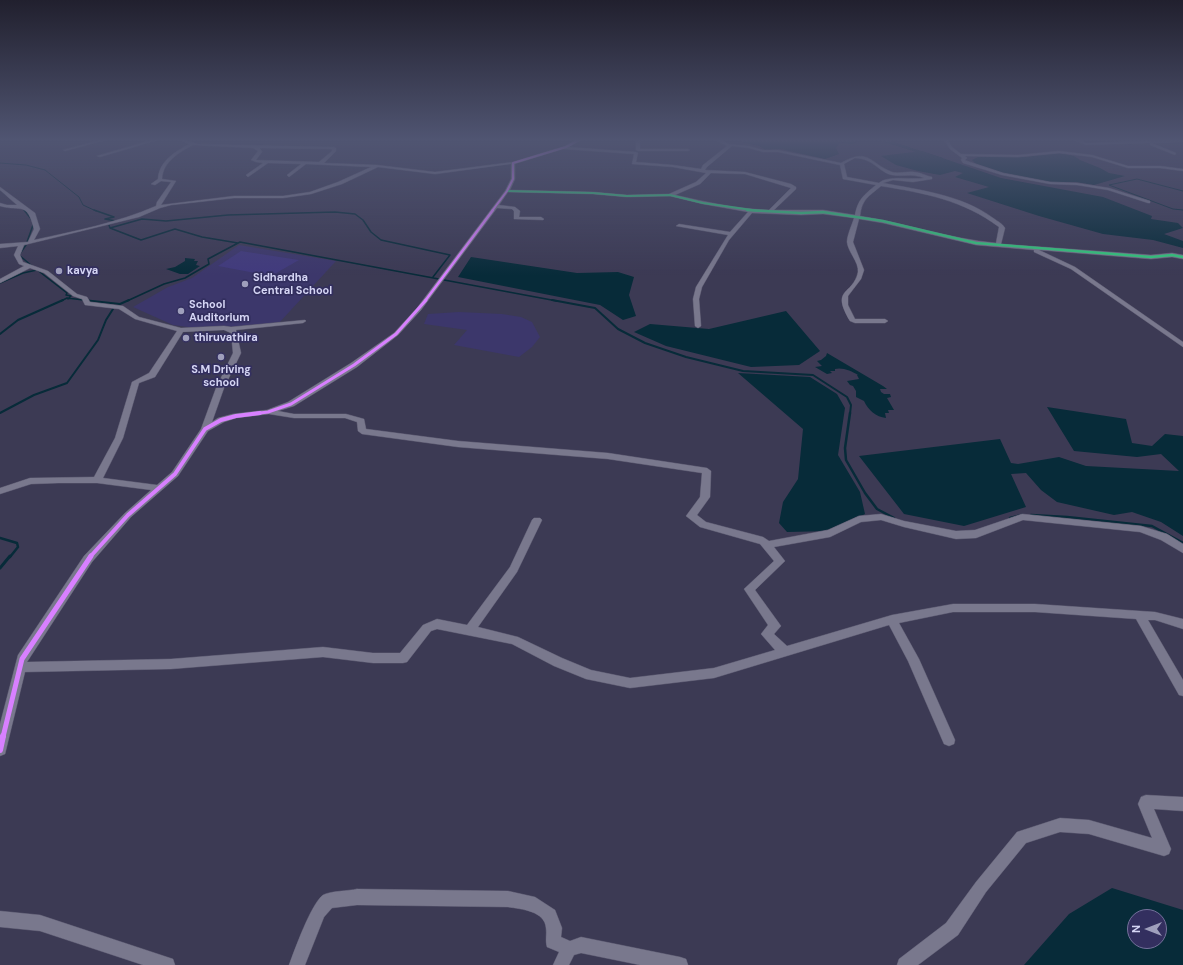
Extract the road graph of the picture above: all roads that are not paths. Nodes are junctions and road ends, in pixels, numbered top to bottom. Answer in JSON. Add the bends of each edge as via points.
{"nodes":[{"id":1,"x":171,"y":185,"type":"edge"},
{"id":2,"x":335,"y":185,"type":"edge"},
{"id":3,"x":510,"y":185,"type":"edge"},
{"id":4,"x":693,"y":185,"type":"edge"},
{"id":5,"x":789,"y":185,"type":"edge"},
{"id":6,"x":877,"y":185,"type":"edge"},
{"id":7,"x":883,"y":185,"type":"edge"},
{"id":8,"x":900,"y":185,"type":"edge"},
{"id":9,"x":1083,"y":185,"type":"edge"},
{"id":10,"x":0,"y":188,"type":"edge"},
{"id":11,"x":896,"y":188,"type":"junction"},
{"id":12,"x":507,"y":191,"type":"junction"},
{"id":13,"x":670,"y":195,"type":"junction"},
{"id":14,"x":1148,"y":202,"type":"dead end"},
{"id":15,"x":0,"y":204,"type":"edge"},
{"id":16,"x":22,"y":206,"type":"junction"},
{"id":17,"x":496,"y":206,"type":"junction"},
{"id":18,"x":158,"y":207,"type":"junction"},
{"id":19,"x":751,"y":212,"type":"junction"},
{"id":20,"x":770,"y":212,"type":"junction"},
{"id":21,"x":857,"y":217,"type":"junction"},
{"id":22,"x":541,"y":219,"type":"dead end"},
{"id":23,"x":679,"y":226,"type":"dead end"},
{"id":24,"x":732,"y":234,"type":"junction"},
{"id":25,"x":30,"y":243,"type":"junction"},
{"id":26,"x":22,"y":244,"type":"junction"},
{"id":27,"x":998,"y":245,"type":"junction"},
{"id":28,"x":0,"y":246,"type":"edge"},
{"id":29,"x":1028,"y":248,"type":"junction"},
{"id":30,"x":1183,"y":257,"type":"edge"},
{"id":31,"x":32,"y":267,"type":"junction"},
{"id":32,"x":0,"y":280,"type":"edge"},
{"id":33,"x":303,"y":321,"type":"dead end"},
{"id":34,"x":885,"y":321,"type":"dead end"},
{"id":35,"x":698,"y":326,"type":"dead end"},
{"id":36,"x":231,"y":329,"type":"junction"},
{"id":37,"x":181,"y":330,"type":"junction"},
{"id":38,"x":1183,"y":345,"type":"edge"},
{"id":39,"x":268,"y":412,"type":"junction"},
{"id":40,"x":206,"y":429,"type":"junction"},
{"id":41,"x":97,"y":480,"type":"junction"},
{"id":42,"x":158,"y":488,"type":"junction"},
{"id":43,"x":0,"y":491,"type":"edge"},
{"id":44,"x":538,"y":520,"type":"dead end"},
{"id":45,"x":767,"y":545,"type":"junction"},
{"id":46,"x":1183,"y":549,"type":"edge"},
{"id":47,"x":1139,"y":615,"type":"junction"},
{"id":48,"x":892,"y":620,"type":"junction"},
{"id":49,"x":1183,"y":624,"type":"edge"},
{"id":50,"x":470,"y":630,"type":"junction"},
{"id":51,"x":785,"y":652,"type":"junction"},
{"id":52,"x":20,"y":667,"type":"junction"},
{"id":53,"x":1183,"y":691,"type":"edge"},
{"id":54,"x":949,"y":740,"type":"dead end"},
{"id":55,"x":0,"y":750,"type":"edge"},
{"id":56,"x":1183,"y":804,"type":"edge"},
{"id":57,"x":0,"y":920,"type":"edge"},
{"id":58,"x":569,"y":949,"type":"junction"},
{"id":59,"x":167,"y":965,"type":"edge"},
{"id":60,"x":297,"y":965,"type":"edge"},
{"id":61,"x":561,"y":965,"type":"edge"},
{"id":62,"x":680,"y":965,"type":"edge"},
{"id":63,"x":905,"y":965,"type":"edge"}],
"edges":[{"from":1,"to":18,"type":"street"},
{"from":2,"to":18,"type":"street","via":[[299,196],[234,197]]},
{"from":3,"to":12,"type":"street"},
{"from":4,"to":13,"type":"street"},
{"from":5,"to":20,"type":"street","via":[[794,188]]},
{"from":6,"to":21,"type":"street","via":[[859,205]]},
{"from":7,"to":11,"type":"street"},
{"from":8,"to":11,"type":"street"},
{"from":9,"to":14,"type":"street"},
{"from":10,"to":16,"type":"street"},
{"from":11,"to":27,"type":"street","via":[[970,206],[1002,228]]},
{"from":12,"to":13,"type":"street"},
{"from":12,"to":17,"type":"street"},
{"from":13,"to":19,"type":"street"},
{"from":15,"to":16,"type":"street","via":[[9,207]]},
{"from":16,"to":25,"type":"street","via":[[33,214],[37,229]]},
{"from":17,"to":22,"type":"street","via":[[514,209],[517,211],[516,218]]},
{"from":17,"to":39,"type":"street","via":[[441,280],[396,334],[354,365],[291,404]]},
{"from":18,"to":25,"type":"street","via":[[121,221]]},
{"from":19,"to":20,"type":"street"},
{"from":19,"to":24,"type":"street"},
{"from":20,"to":21,"type":"street","via":[[823,212]]},
{"from":21,"to":27,"type":"street","via":[[910,226],[963,241]]},
{"from":21,"to":34,"type":"street","via":[[850,242],[861,270],[858,279],[845,296],[845,305],[852,320]]},
{"from":23,"to":24,"type":"street"},
{"from":24,"to":35,"type":"street","via":[[699,287],[696,299]]},
{"from":25,"to":26,"type":"street"},
{"from":26,"to":28,"type":"street"},
{"from":26,"to":31,"type":"street","via":[[17,255],[21,263]]},
{"from":27,"to":29,"type":"street"},
{"from":29,"to":30,"type":"street"},
{"from":29,"to":38,"type":"street","via":[[1073,268]]},
{"from":31,"to":32,"type":"street"},
{"from":31,"to":37,"type":"street","via":[[46,272],[74,294],[83,296],[85,301],[121,307],[137,318]]},
{"from":33,"to":36,"type":"street"},
{"from":36,"to":37,"type":"street"},
{"from":36,"to":40,"type":"street","via":[[234,332],[236,352]]},
{"from":37,"to":41,"type":"street","via":[[152,375],[136,382],[119,438]]},
{"from":39,"to":40,"type":"street","via":[[221,420]]},
{"from":39,"to":45,"type":"street","via":[[294,416],[346,416],[361,421],[362,431],[458,444],[608,456],[707,471],[705,497],[691,516],[703,525],[763,541]]},
{"from":40,"to":42,"type":"street","via":[[175,474]]},
{"from":41,"to":42,"type":"street"},
{"from":41,"to":43,"type":"street","via":[[30,481]]},
{"from":42,"to":52,"type":"street","via":[[128,515],[88,559],[22,659]]},
{"from":44,"to":50,"type":"street","via":[[521,558]]},
{"from":45,"to":46,"type":"street","via":[[830,533],[859,519],[881,517],[956,535],[976,534],[1022,517],[1141,529],[1164,537]]},
{"from":45,"to":51,"type":"street","via":[[780,561],[749,589],[775,626],[767,634]]},
{"from":47,"to":48,"type":"street","via":[[1035,608],[953,608]]},
{"from":47,"to":49,"type":"street","via":[[1155,616]]},
{"from":47,"to":53,"type":"street"},
{"from":48,"to":51,"type":"street"},
{"from":48,"to":54,"type":"street","via":[[913,659]]},
{"from":50,"to":51,"type":"street","via":[[514,640],[590,675],[630,683],[714,673]]},
{"from":50,"to":52,"type":"street","via":[[437,624],[426,628],[403,658],[373,658],[323,652],[171,664]]},
{"from":52,"to":55,"type":"street"},
{"from":56,"to":63,"type":"street","via":[[1145,804],[1164,849],[1089,826],[1060,826],[1022,837],[981,887],[952,929]]},
{"from":57,"to":59,"type":"street","via":[[40,924]]},
{"from":58,"to":60,"type":"street","via":[[553,941],[554,928],[550,915],[535,905],[508,899],[357,897],[328,901],[318,912]]},
{"from":58,"to":61,"type":"street"},
{"from":58,"to":62,"type":"street","via":[[581,945]]}]}
